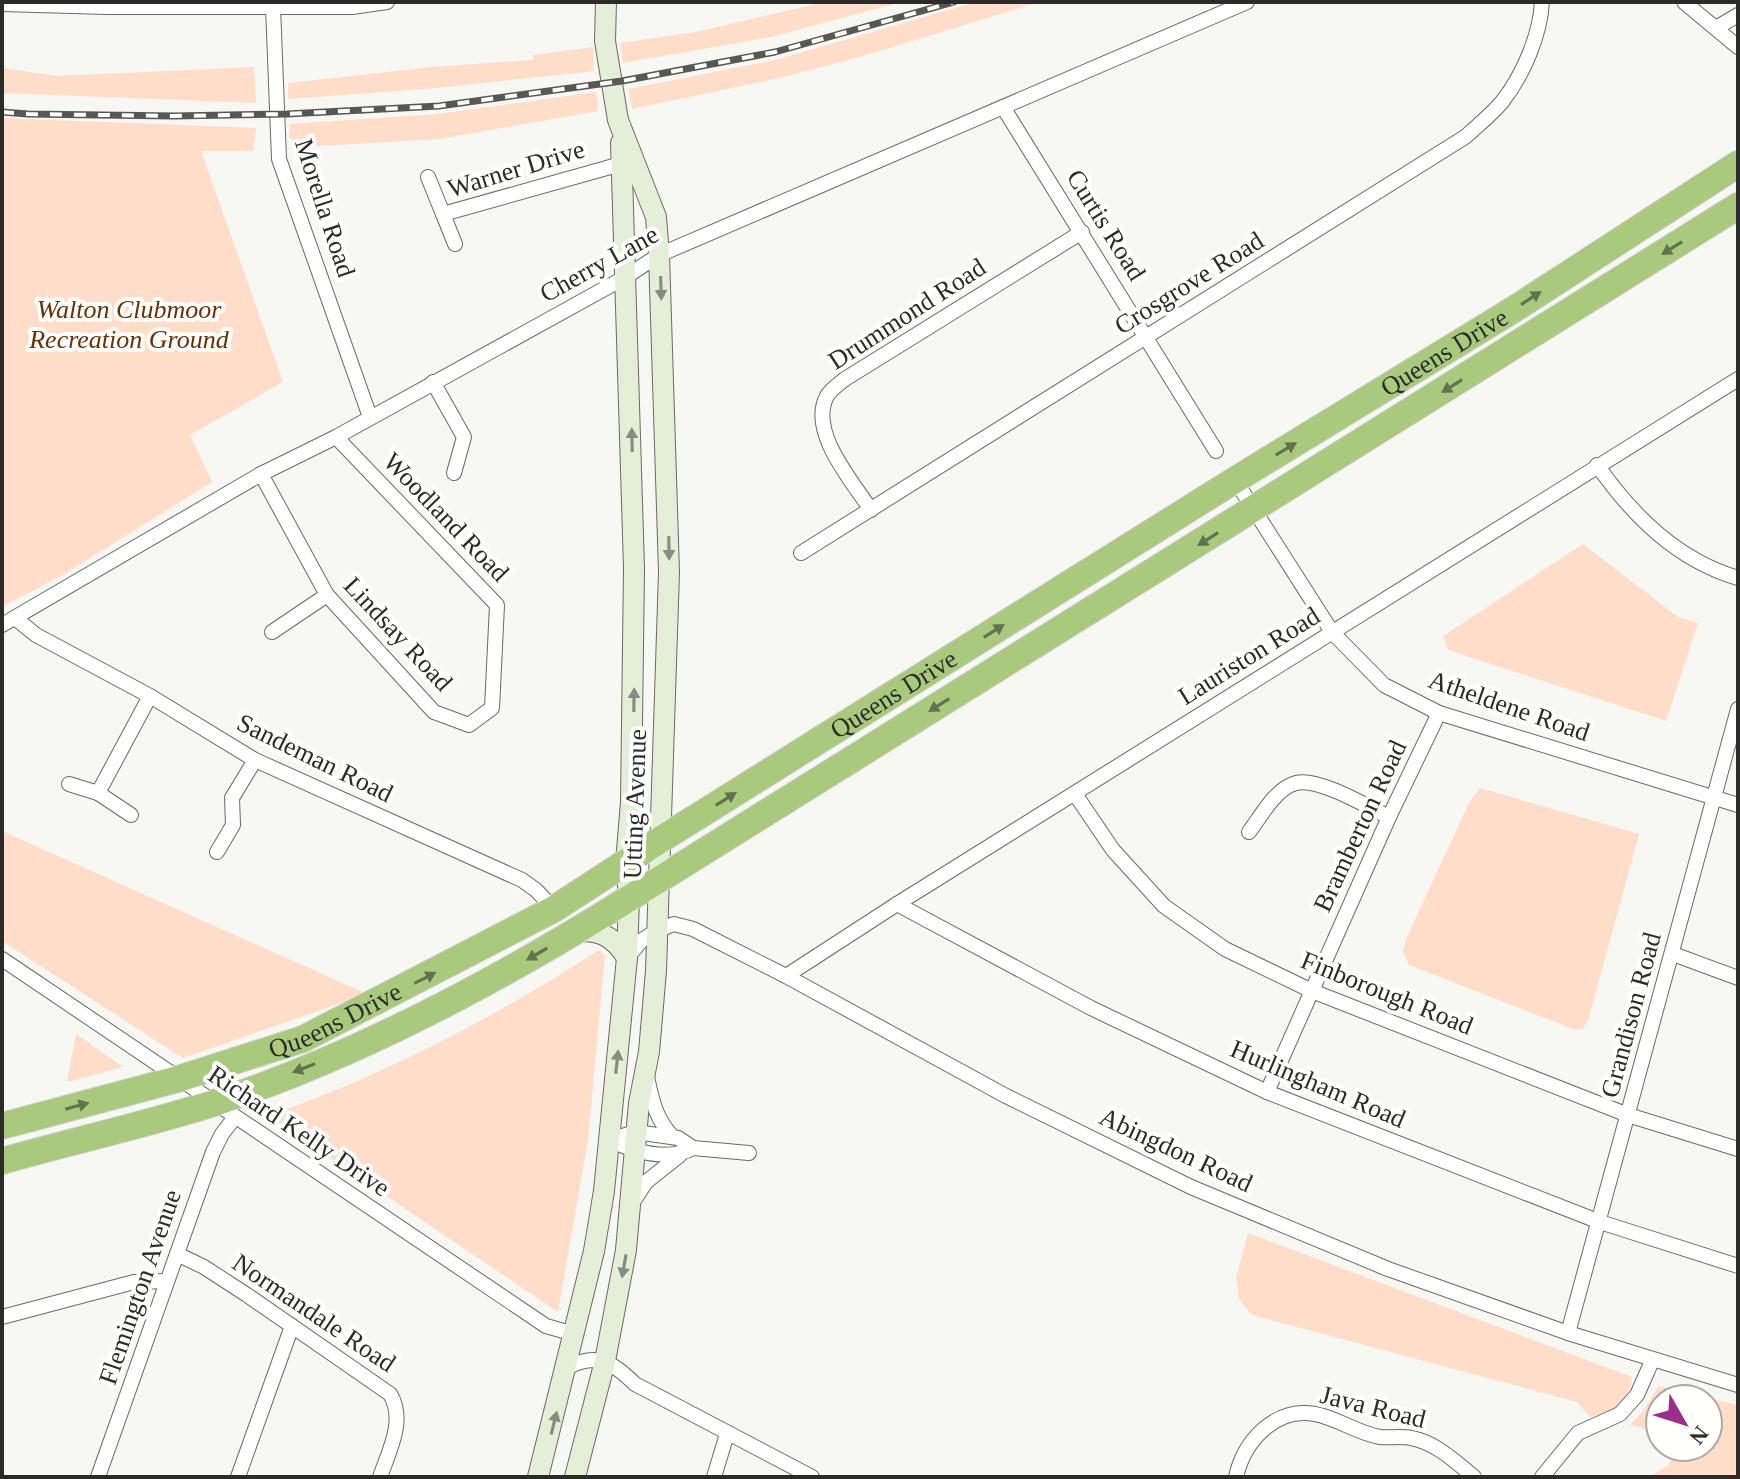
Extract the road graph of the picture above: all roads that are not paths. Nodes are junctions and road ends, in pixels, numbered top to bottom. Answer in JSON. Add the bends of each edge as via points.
{"nodes":[{"id":1,"x":387,"y":2,"type":"edge"},
{"id":2,"x":1247,"y":2,"type":"edge"},
{"id":3,"x":1542,"y":2,"type":"edge"},
{"id":4,"x":1684,"y":2,"type":"edge"},
{"id":5,"x":606,"y":3,"type":"edge"},
{"id":6,"x":3,"y":4,"type":"edge"},
{"id":7,"x":352,"y":4,"type":"edge"},
{"id":8,"x":106,"y":5,"type":"edge"},
{"id":9,"x":232,"y":5,"type":"edge"},
{"id":10,"x":273,"y":7,"type":"junction"},
{"id":11,"x":1738,"y":15,"type":"edge"},
{"id":12,"x":1716,"y":28,"type":"junction"},
{"id":13,"x":1738,"y":47,"type":"edge"},
{"id":14,"x":1003,"y":107,"type":"junction"},
{"id":15,"x":626,"y":162,"type":"junction"},
{"id":16,"x":1738,"y":164,"type":"edge"},
{"id":17,"x":428,"y":177,"type":"dead end"},
{"id":18,"x":1738,"y":206,"type":"edge"},
{"id":19,"x":443,"y":214,"type":"junction"},
{"id":20,"x":1082,"y":232,"type":"junction"},
{"id":21,"x":455,"y":244,"type":"dead end"},
{"id":22,"x":659,"y":255,"type":"junction"},
{"id":23,"x":624,"y":278,"type":"junction"},
{"id":24,"x":1147,"y":338,"type":"junction"},
{"id":25,"x":1738,"y":379,"type":"edge"},
{"id":26,"x":433,"y":382,"type":"junction"},
{"id":27,"x":370,"y":417,"type":"junction"},
{"id":28,"x":336,"y":437,"type":"junction"},
{"id":29,"x":1216,"y":451,"type":"dead end"},
{"id":30,"x":1597,"y":465,"type":"junction"},
{"id":31,"x":454,"y":473,"type":"dead end"},
{"id":32,"x":261,"y":474,"type":"junction"},
{"id":33,"x":1235,"y":480,"type":"junction"},
{"id":34,"x":871,"y":510,"type":"junction"},
{"id":35,"x":1255,"y":510,"type":"junction"},
{"id":36,"x":801,"y":553,"type":"dead end"},
{"id":37,"x":1738,"y":578,"type":"edge"},
{"id":38,"x":327,"y":595,"type":"junction"},
{"id":39,"x":9,"y":622,"type":"edge"},
{"id":40,"x":272,"y":632,"type":"dead end"},
{"id":41,"x":1332,"y":632,"type":"junction"},
{"id":42,"x":150,"y":696,"type":"junction"},
{"id":43,"x":1738,"y":709,"type":"edge"},
{"id":44,"x":1439,"y":713,"type":"junction"},
{"id":45,"x":469,"y":725,"type":"joint"},
{"id":46,"x":255,"y":760,"type":"junction"},
{"id":47,"x":69,"y":784,"type":"dead end"},
{"id":48,"x":98,"y":793,"type":"junction"},
{"id":49,"x":1075,"y":794,"type":"junction"},
{"id":50,"x":1713,"y":798,"type":"junction"},
{"id":51,"x":1738,"y":805,"type":"edge"},
{"id":52,"x":131,"y":815,"type":"dead end"},
{"id":53,"x":1389,"y":817,"type":"junction"},
{"id":54,"x":1249,"y":832,"type":"dead end"},
{"id":55,"x":660,"y":840,"type":"junction"},
{"id":56,"x":217,"y":852,"type":"dead end"},
{"id":57,"x":626,"y":862,"type":"junction"},
{"id":58,"x":659,"y":879,"type":"junction"},
{"id":59,"x":629,"y":898,"type":"junction"},
{"id":60,"x":897,"y":904,"type":"junction"},
{"id":61,"x":554,"y":909,"type":"junction"},
{"id":62,"x":658,"y":930,"type":"junction"},
{"id":63,"x":576,"y":932,"type":"junction"},
{"id":64,"x":1673,"y":954,"type":"junction"},
{"id":65,"x":627,"y":958,"type":"junction"},
{"id":66,"x":2,"y":959,"type":"edge"},
{"id":67,"x":786,"y":976,"type":"junction"},
{"id":68,"x":1738,"y":978,"type":"edge"},
{"id":69,"x":1312,"y":991,"type":"junction"},
{"id":70,"x":646,"y":1073,"type":"junction"},
{"id":71,"x":178,"y":1079,"type":"junction"},
{"id":72,"x":1267,"y":1092,"type":"junction"},
{"id":73,"x":225,"y":1110,"type":"junction"},
{"id":74,"x":1628,"y":1115,"type":"junction"},
{"id":75,"x":2,"y":1126,"type":"edge"},
{"id":76,"x":673,"y":1137,"type":"junction"},
{"id":77,"x":609,"y":1140,"type":"junction"},
{"id":78,"x":636,"y":1142,"type":"junction"},
{"id":79,"x":1738,"y":1149,"type":"edge"},
{"id":80,"x":687,"y":1152,"type":"junction"},
{"id":81,"x":749,"y":1153,"type":"dead end"},
{"id":82,"x":2,"y":1161,"type":"edge"},
{"id":83,"x":630,"y":1210,"type":"junction"},
{"id":84,"x":1600,"y":1222,"type":"junction"},
{"id":85,"x":177,"y":1254,"type":"junction"},
{"id":86,"x":1738,"y":1266,"type":"edge"},
{"id":87,"x":167,"y":1281,"type":"junction"},
{"id":88,"x":2,"y":1317,"type":"edge"},
{"id":89,"x":292,"y":1326,"type":"junction"},
{"id":90,"x":1568,"y":1333,"type":"junction"},
{"id":91,"x":574,"y":1334,"type":"junction"},
{"id":92,"x":605,"y":1361,"type":"junction"},
{"id":93,"x":1652,"y":1361,"type":"junction"},
{"id":94,"x":566,"y":1368,"type":"junction"},
{"id":95,"x":599,"y":1382,"type":"junction"},
{"id":96,"x":635,"y":1384,"type":"junction"},
{"id":97,"x":1738,"y":1385,"type":"edge"},
{"id":98,"x":727,"y":1434,"type":"junction"},
{"id":99,"x":98,"y":1477,"type":"edge"},
{"id":100,"x":238,"y":1477,"type":"edge"},
{"id":101,"x":380,"y":1477,"type":"edge"},
{"id":102,"x":538,"y":1477,"type":"edge"},
{"id":103,"x":575,"y":1477,"type":"edge"},
{"id":104,"x":714,"y":1477,"type":"edge"},
{"id":105,"x":812,"y":1477,"type":"edge"},
{"id":106,"x":1236,"y":1477,"type":"edge"},
{"id":107,"x":1474,"y":1477,"type":"edge"},
{"id":108,"x":1542,"y":1477,"type":"edge"}],
"edges":[{"from":1,"to":7,"type":"street"},
{"from":2,"to":14,"type":"street","name":"Cherry Lane"},
{"from":3,"to":24,"type":"street","name":"Crosgrove Road","via":[[1527,61],[1502,101],[1465,137]]},
{"from":4,"to":12,"type":"street"},
{"from":5,"to":15,"type":"street","name":"Utting Avenue","via":[[605,41]]},
{"from":6,"to":8,"type":"street"},
{"from":7,"to":10,"type":"street"},
{"from":8,"to":9,"type":"street"},
{"from":9,"to":10,"type":"street"},
{"from":10,"to":27,"type":"street","name":"Morella Road","via":[[279,159]]},
{"from":11,"to":12,"type":"street"},
{"from":12,"to":13,"type":"street"},
{"from":14,"to":20,"type":"street","name":"Curtis Road"},
{"from":14,"to":22,"type":"street","name":"Cherry Lane"},
{"from":15,"to":19,"type":"street","name":"Warner Drive"},
{"from":15,"to":22,"type":"street","name":"Utting Avenue","via":[[656,217]]},
{"from":15,"to":23,"type":"street","name":"Utting Avenue"},
{"from":33,"to":16,"type":"highway","name":"Queens Drive","one_way":true},
{"from":17,"to":19,"type":"street"},
{"from":18,"to":35,"type":"highway","name":"Queens Drive","one_way":true},
{"from":19,"to":21,"type":"street","name":"Warner Drive"},
{"from":20,"to":24,"type":"street","name":"Curtis Road"},
{"from":20,"to":34,"type":"street","name":"Drummond Road","via":[[828,394],[821,412],[824,433]]},
{"from":22,"to":23,"type":"street","name":"Cherry Lane"},
{"from":22,"to":55,"type":"street","name":"Utting Avenue","one_way":true,"via":[[669,572]]},
{"from":23,"to":26,"type":"street","name":"Cherry Lane"},
{"from":57,"to":23,"type":"street","name":"Utting Avenue","one_way":true,"via":[[634,568]]},
{"from":24,"to":29,"type":"street","name":"Curtis Road"},
{"from":24,"to":34,"type":"street","name":"Crosgrove Road"},
{"from":25,"to":30,"type":"street","name":"Lauriston Road"},
{"from":26,"to":27,"type":"street","name":"Cherry Lane"},
{"from":26,"to":31,"type":"street","via":[[464,437]]},
{"from":27,"to":28,"type":"street","name":"Cherry Lane"},
{"from":28,"to":32,"type":"street","name":"Cherry Lane"},
{"from":28,"to":45,"type":"street","name":"Woodland Road","via":[[497,605],[492,708]]},
{"from":30,"to":37,"type":"street","via":[[1625,504],[1670,543],[1709,570]]},
{"from":30,"to":41,"type":"street","name":"Lauriston Road"},
{"from":32,"to":38,"type":"street","name":"Lindsay Road"},
{"from":32,"to":39,"type":"street","name":"Cherry Lane"},
{"from":33,"to":35,"type":"street"},
{"from":55,"to":33,"type":"highway","name":"Queens Drive","one_way":true},
{"from":34,"to":36,"type":"street","name":"Crosgrove Road"},
{"from":35,"to":41,"type":"street","name":"Atheldene Road"},
{"from":35,"to":58,"type":"highway","name":"Queens Drive","one_way":true},
{"from":38,"to":40,"type":"street"},
{"from":38,"to":45,"type":"street","name":"Lindsay Road","via":[[434,712]]},
{"from":39,"to":42,"type":"street","name":"Sandeman Road"},
{"from":41,"to":44,"type":"street","name":"Atheldene Road","via":[[1384,685]]},
{"from":41,"to":49,"type":"street","name":"Lauriston Road"},
{"from":42,"to":46,"type":"street","name":"Sandeman Road"},
{"from":42,"to":48,"type":"street"},
{"from":43,"to":50,"type":"street","name":"Grandison Road"},
{"from":44,"to":50,"type":"street","name":"Atheldene Road"},
{"from":44,"to":53,"type":"street","name":"Bramberton Road"},
{"from":46,"to":56,"type":"street","via":[[232,798],[233,825]]},
{"from":46,"to":61,"type":"street","name":"Sandeman Road","via":[[522,880]]},
{"from":47,"to":48,"type":"street"},
{"from":48,"to":52,"type":"street"},
{"from":49,"to":60,"type":"street","name":"Lauriston Road"},
{"from":49,"to":69,"type":"street","name":"Finborough Road","via":[[1113,850],[1164,906],[1225,949]]},
{"from":50,"to":51,"type":"street","name":"Atheldene Road"},
{"from":50,"to":64,"type":"street","name":"Grandison Road"},
{"from":53,"to":54,"type":"street","via":[[1314,783],[1295,783],[1277,795]]},
{"from":53,"to":69,"type":"street","name":"Bramberton Road"},
{"from":55,"to":57,"type":"highway","name":"Queens Drive"},
{"from":55,"to":58,"type":"street","name":"Utting Avenue"},
{"from":57,"to":59,"type":"street","name":"Utting Avenue"},
{"from":57,"to":61,"type":"highway","name":"Queens Drive"},
{"from":58,"to":59,"type":"highway","name":"Queens Drive"},
{"from":58,"to":62,"type":"street","name":"Utting Avenue"},
{"from":59,"to":63,"type":"highway","name":"Queens Drive"},
{"from":59,"to":65,"type":"street","name":"Utting Avenue"},
{"from":60,"to":67,"type":"street","name":"Lauriston Road"},
{"from":60,"to":72,"type":"street","name":"Hurlingham Road","via":[[1091,1008]]},
{"from":71,"to":61,"type":"highway","name":"Queens Drive","one_way":true,"via":[[303,1039]]},
{"from":62,"to":65,"type":"street"},
{"from":62,"to":67,"type":"street","name":"Abingdon Road","via":[[674,924],[693,929]]},
{"from":62,"to":70,"type":"street","name":"Utting Avenue"},
{"from":63,"to":65,"type":"street","via":[[609,937]]},
{"from":63,"to":73,"type":"highway","name":"Queens Drive","one_way":true,"via":[[460,998]]},
{"from":64,"to":68,"type":"street"},
{"from":64,"to":74,"type":"street","name":"Grandison Road"},
{"from":77,"to":65,"type":"street","name":"Utting Avenue","one_way":true},
{"from":66,"to":71,"type":"street","name":"Richard Kelly Drive"},
{"from":67,"to":90,"type":"street","name":"Abingdon Road","via":[[1006,1096],[1191,1187],[1388,1269]]},
{"from":69,"to":72,"type":"street","name":"Bramberton Road"},
{"from":69,"to":74,"type":"street","name":"Finborough Road"},
{"from":70,"to":76,"type":"street","via":[[655,1111]]},
{"from":70,"to":78,"type":"street","name":"Utting Avenue"},
{"from":71,"to":73,"type":"street","name":"Richard Kelly Drive"},
{"from":75,"to":71,"type":"highway","name":"Queens Drive","one_way":true},
{"from":72,"to":84,"type":"street","name":"Hurlingham Road"},
{"from":73,"to":82,"type":"highway","name":"Queens Drive"},
{"from":73,"to":85,"type":"street","name":"Flemington Avenue"},
{"from":73,"to":91,"type":"street","name":"Richard Kelly Drive","via":[[546,1326]]},
{"from":74,"to":79,"type":"street","name":"Finborough Road"},
{"from":74,"to":84,"type":"street","name":"Grandison Road"},
{"from":76,"to":78,"type":"street"},
{"from":76,"to":80,"type":"street"},
{"from":77,"to":78,"type":"street"},
{"from":77,"to":91,"type":"street","name":"Utting Avenue","via":[[594,1251]]},
{"from":78,"to":80,"type":"street"},
{"from":78,"to":83,"type":"street","name":"Utting Avenue"},
{"from":80,"to":81,"type":"street"},
{"from":80,"to":83,"type":"street","via":[[646,1182]]},
{"from":83,"to":92,"type":"street","name":"Utting Avenue","one_way":true},
{"from":84,"to":86,"type":"street","name":"Hurlingham Road"},
{"from":84,"to":90,"type":"street","name":"Grandison Road"},
{"from":85,"to":87,"type":"street","name":"Flemington Avenue"},
{"from":85,"to":89,"type":"street","name":"Normandale Road"},
{"from":87,"to":88,"type":"street","via":[[134,1282]]},
{"from":87,"to":99,"type":"street","name":"Flemington Avenue"},
{"from":89,"to":100,"type":"street"},
{"from":89,"to":101,"type":"street","name":"Normandale Road","via":[[393,1400],[397,1422]]},
{"from":90,"to":93,"type":"street","name":"Abingdon Road"},
{"from":91,"to":94,"type":"street","name":"Utting Avenue"},
{"from":92,"to":94,"type":"street","via":[[588,1358]]},
{"from":92,"to":95,"type":"street","name":"Utting Avenue"},
{"from":92,"to":96,"type":"street"},
{"from":93,"to":97,"type":"street","name":"Abingdon Road"},
{"from":93,"to":108,"type":"street","via":[[1637,1395],[1620,1414],[1578,1433]]},
{"from":102,"to":94,"type":"street","name":"Utting Avenue","one_way":true},
{"from":95,"to":96,"type":"street"},
{"from":95,"to":103,"type":"street","name":"Utting Avenue"},
{"from":96,"to":98,"type":"street"},
{"from":98,"to":104,"type":"street"},
{"from":98,"to":105,"type":"street"},
{"from":106,"to":107,"type":"street","name":"Java Road","via":[[1255,1435],[1284,1415],[1314,1413],[1379,1437],[1413,1438],[1446,1453]]}]}
